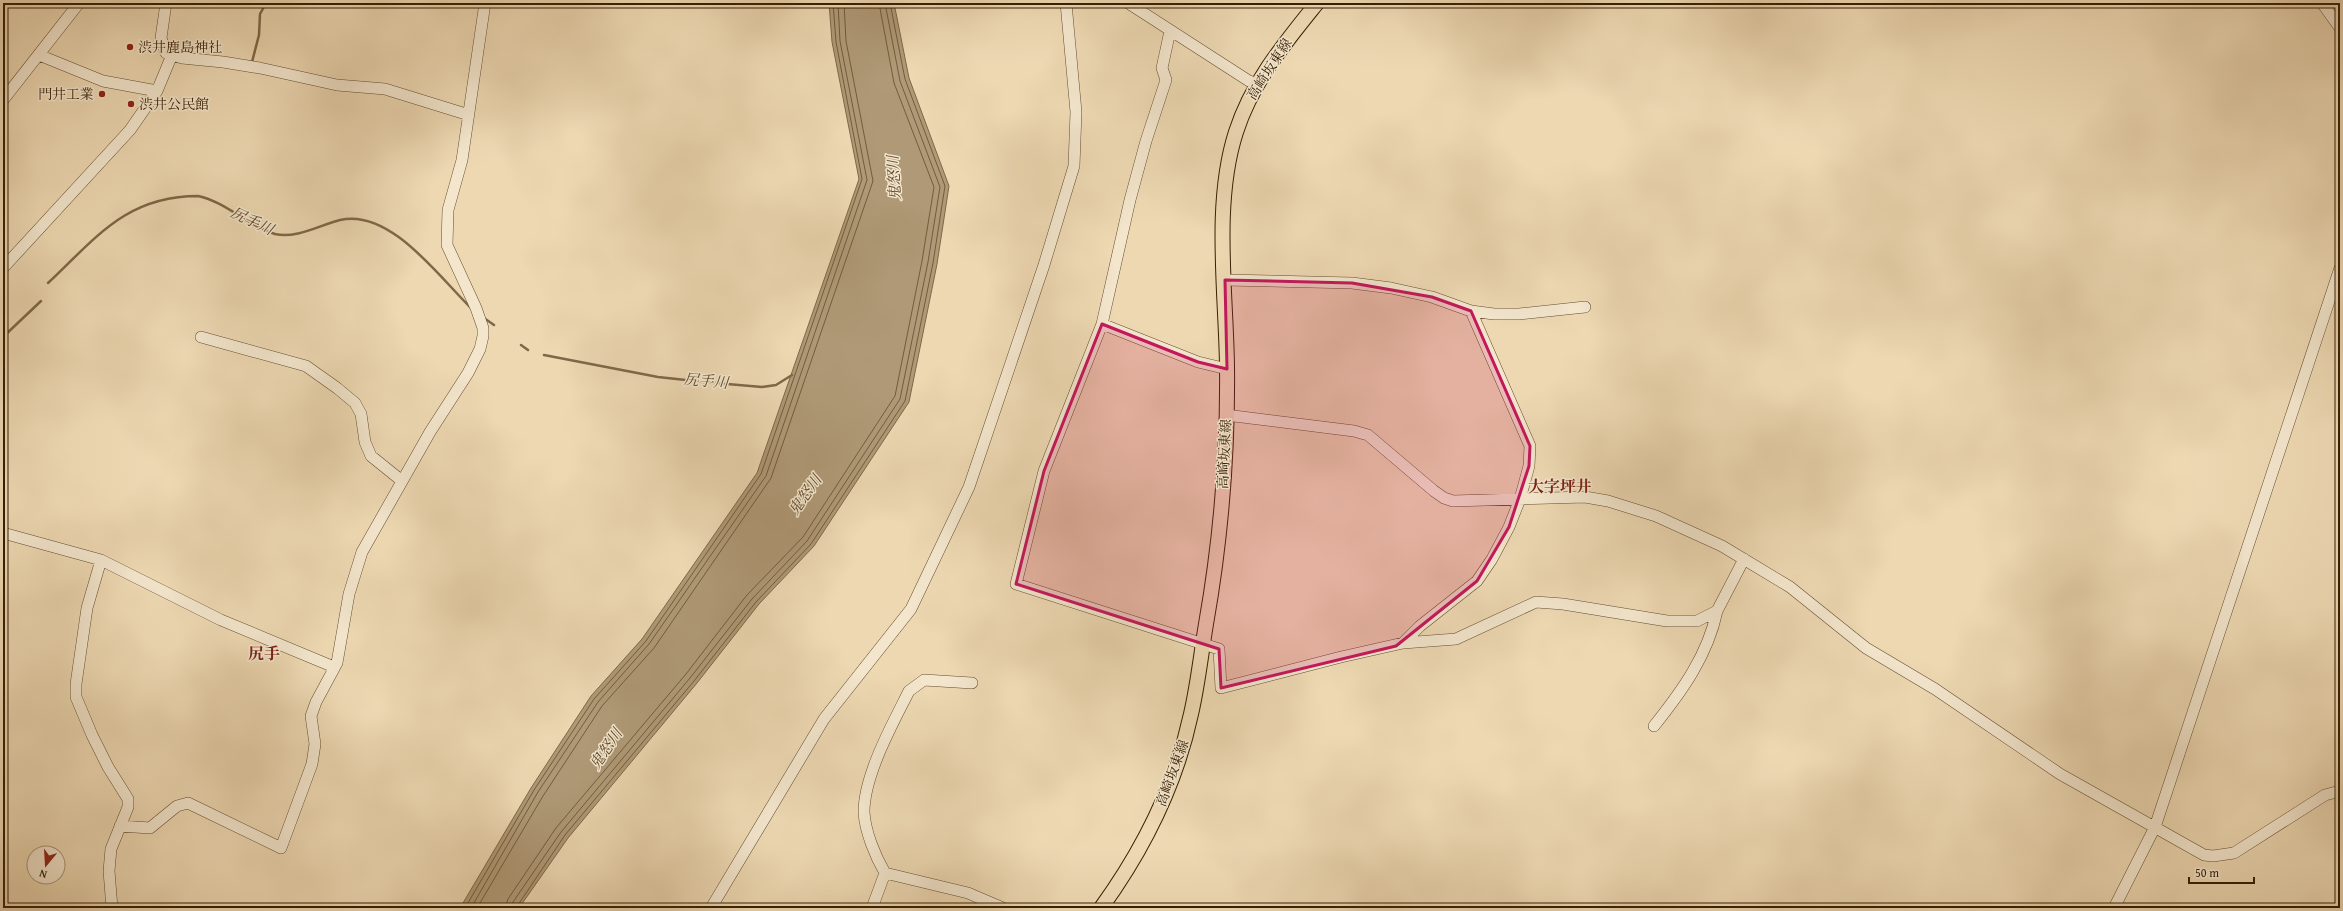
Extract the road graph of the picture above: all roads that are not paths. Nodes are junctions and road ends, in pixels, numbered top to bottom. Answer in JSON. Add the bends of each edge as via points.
{"nodes":[{"id":1,"x":79,"y":3,"type":"edge"},
{"id":2,"x":166,"y":3,"type":"edge"},
{"id":3,"x":485,"y":3,"type":"edge"},
{"id":4,"x":1066,"y":3,"type":"edge"},
{"id":5,"x":1128,"y":3,"type":"edge"},
{"id":6,"x":1317,"y":3,"type":"edge"},
{"id":7,"x":2322,"y":3,"type":"edge"},
{"id":8,"x":2340,"y":28,"type":"edge"},
{"id":9,"x":1170,"y":31,"type":"junction"},
{"id":10,"x":39,"y":55,"type":"junction"},
{"id":11,"x":172,"y":55,"type":"junction"},
{"id":12,"x":1256,"y":83,"type":"junction"},
{"id":13,"x":157,"y":91,"type":"junction"},
{"id":14,"x":3,"y":100,"type":"edge"},
{"id":15,"x":470,"y":115,"type":"junction"},
{"id":16,"x":3,"y":268,"type":"edge"},
{"id":17,"x":2340,"y":268,"type":"edge"},
{"id":18,"x":1225,"y":280,"type":"junction"},
{"id":19,"x":1586,"y":307,"type":"dead end"},
{"id":20,"x":1471,"y":311,"type":"junction"},
{"id":21,"x":1102,"y":324,"type":"junction"},
{"id":22,"x":201,"y":337,"type":"dead end"},
{"id":23,"x":1227,"y":368,"type":"junction"},
{"id":24,"x":1226,"y":414,"type":"junction"},
{"id":25,"x":402,"y":481,"type":"junction"},
{"id":26,"x":1520,"y":499,"type":"junction"},
{"id":27,"x":3,"y":533,"type":"edge"},
{"id":28,"x":1744,"y":559,"type":"junction"},
{"id":29,"x":101,"y":560,"type":"junction"},
{"id":30,"x":1717,"y":612,"type":"junction"},
{"id":31,"x":1403,"y":643,"type":"junction"},
{"id":32,"x":1203,"y":644,"type":"junction"},
{"id":33,"x":334,"y":667,"type":"junction"},
{"id":34,"x":972,"y":682,"type":"dead end"},
{"id":35,"x":1654,"y":726,"type":"dead end"},
{"id":36,"x":2340,"y":791,"type":"edge"},
{"id":37,"x":120,"y":826,"type":"junction"},
{"id":38,"x":2155,"y":827,"type":"junction"},
{"id":39,"x":885,"y":873,"type":"junction"},
{"id":40,"x":112,"y":908,"type":"edge"},
{"id":41,"x":711,"y":908,"type":"edge"},
{"id":42,"x":872,"y":908,"type":"edge"},
{"id":43,"x":1003,"y":908,"type":"edge"},
{"id":44,"x":1101,"y":908,"type":"edge"},
{"id":45,"x":2114,"y":908,"type":"edge"}],
"edges":[{"from":1,"to":10,"type":"street"},
{"from":2,"to":11,"type":"street","via":[[161,38],[166,53]]},
{"from":3,"to":15,"type":"street"},
{"from":4,"to":41,"type":"street","via":[[1076,112],[1074,166],[1044,265],[968,487],[911,608],[824,719]]},
{"from":5,"to":9,"type":"street"},
{"from":6,"to":12,"type":"main road","name":"高崎坂東線"},
{"from":7,"to":8,"type":"street"},
{"from":9,"to":12,"type":"street"},
{"from":9,"to":21,"type":"street","via":[[1162,68],[1166,80],[1130,200]]},
{"from":10,"to":13,"type":"street","via":[[103,81]]},
{"from":10,"to":14,"type":"street"},
{"from":11,"to":13,"type":"street"},
{"from":11,"to":15,"type":"street","via":[[260,68],[337,85],[385,89]]},
{"from":12,"to":18,"type":"main road","name":"高崎坂東線","via":[[1236,133],[1226,171]]},
{"from":13,"to":16,"type":"street","via":[[117,146]]},
{"from":15,"to":25,"type":"street","via":[[462,160],[448,210],[447,245],[476,308],[483,336],[474,361]]},
{"from":17,"to":38,"type":"street"},
{"from":18,"to":20,"type":"street","via":[[1352,283],[1376,286],[1432,297]]},
{"from":18,"to":23,"type":"main road","name":"高崎坂東線"},
{"from":19,"to":20,"type":"street","via":[[1519,314]]},
{"from":20,"to":26,"type":"street","via":[[1530,446],[1529,466]]},
{"from":21,"to":23,"type":"street","via":[[1191,360]]},
{"from":21,"to":32,"type":"street","via":[[1044,471],[1016,584]]},
{"from":22,"to":25,"type":"street","via":[[306,366],[355,403],[361,414],[365,442],[371,456]]},
{"from":23,"to":24,"type":"main road","name":"高崎坂東線"},
{"from":24,"to":26,"type":"street","via":[[1368,435],[1434,491],[1453,501]]},
{"from":24,"to":32,"type":"main road","name":"高崎坂東線","via":[[1219,534]]},
{"from":25,"to":33,"type":"street","via":[[355,569],[340,653]]},
{"from":26,"to":28,"type":"street","via":[[1563,496],[1608,501],[1656,516],[1722,546]]},
{"from":26,"to":31,"type":"street","via":[[1509,527],[1477,581],[1420,626]]},
{"from":27,"to":29,"type":"street"},
{"from":28,"to":30,"type":"street"},
{"from":28,"to":38,"type":"street","via":[[1790,587],[1866,648],[1935,689],[2060,774]]},
{"from":29,"to":33,"type":"street","via":[[222,620]]},
{"from":29,"to":37,"type":"street","via":[[87,608],[76,697],[108,767],[128,799],[128,807]]},
{"from":30,"to":31,"type":"street","via":[[1697,621],[1667,621],[1536,602],[1456,639]]},
{"from":30,"to":35,"type":"street","via":[[1713,630],[1701,658]]},
{"from":31,"to":32,"type":"street","via":[[1221,688],[1219,649]]},
{"from":32,"to":44,"type":"main road","name":"高崎坂東線","via":[[1191,714],[1170,784],[1145,839]]},
{"from":33,"to":37,"type":"street","via":[[313,710],[311,725],[315,744],[312,764],[281,848],[188,803],[177,806],[150,828]]},
{"from":34,"to":39,"type":"street","via":[[920,681],[909,691],[878,755],[865,799],[865,821]]},
{"from":36,"to":38,"type":"street","via":[[2325,795],[2246,846],[2223,855],[2204,855]]},
{"from":37,"to":40,"type":"street","via":[[111,849],[109,871]]},
{"from":38,"to":45,"type":"street"},
{"from":39,"to":42,"type":"street"},
{"from":39,"to":43,"type":"street","via":[[968,893]]}]}
